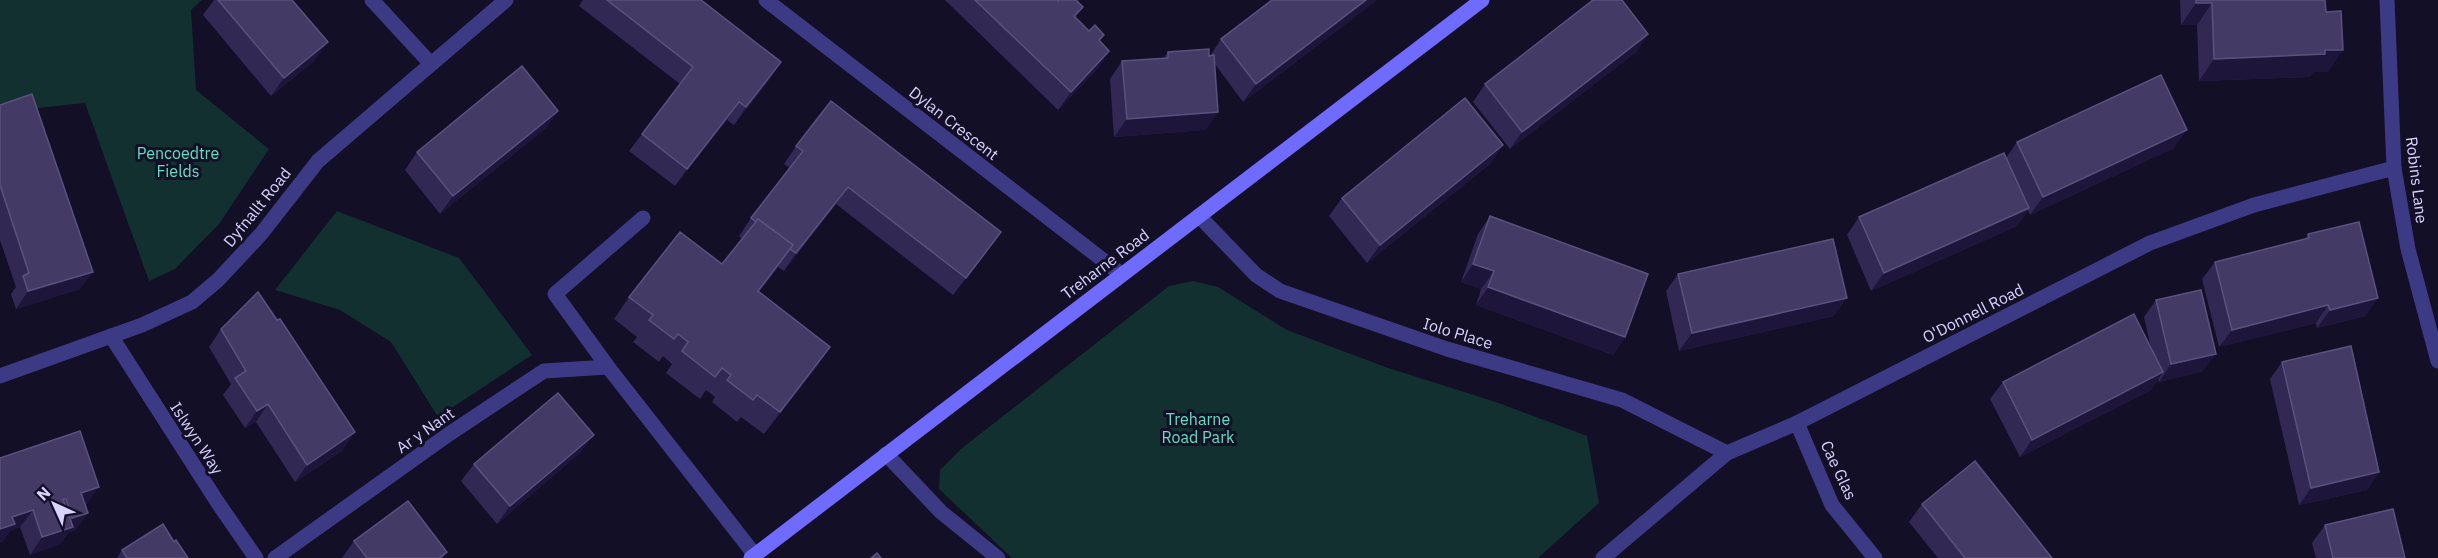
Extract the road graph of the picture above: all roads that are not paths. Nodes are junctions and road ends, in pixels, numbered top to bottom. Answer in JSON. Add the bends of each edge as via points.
{"nodes":[{"id":1,"x":372,"y":0,"type":"edge"},
{"id":2,"x":506,"y":0,"type":"edge"},
{"id":3,"x":1482,"y":0,"type":"edge"},
{"id":4,"x":2387,"y":0,"type":"edge"},
{"id":5,"x":772,"y":2,"type":"edge"},
{"id":6,"x":431,"y":64,"type":"junction"},
{"id":7,"x":2394,"y":168,"type":"junction"},
{"id":8,"x":1199,"y":216,"type":"junction"},
{"id":9,"x":643,"y":218,"type":"dead end"},
{"id":10,"x":1121,"y":274,"type":"junction"},
{"id":11,"x":111,"y":336,"type":"junction"},
{"id":12,"x":2438,"y":361,"type":"edge"},
{"id":13,"x":608,"y":368,"type":"junction"},
{"id":14,"x":0,"y":376,"type":"edge"},
{"id":15,"x":1797,"y":423,"type":"junction"},
{"id":16,"x":1727,"y":453,"type":"junction"},
{"id":17,"x":886,"y":454,"type":"junction"},
{"id":18,"x":753,"y":557,"type":"edge"},
{"id":19,"x":256,"y":558,"type":"edge"},
{"id":20,"x":276,"y":558,"type":"edge"},
{"id":21,"x":998,"y":558,"type":"edge"},
{"id":22,"x":1603,"y":558,"type":"edge"},
{"id":23,"x":1875,"y":558,"type":"edge"}],
"edges":[{"from":1,"to":6,"type":"street"},
{"from":2,"to":6,"type":"street","name":"Dyfnallt Road"},
{"from":3,"to":8,"type":"street","name":"Treharne Road"},
{"from":4,"to":7,"type":"street","name":"Robins Lane"},
{"from":5,"to":10,"type":"street","name":"Dylan Crescent"},
{"from":6,"to":11,"type":"street","name":"Dyfnallt Road","via":[[318,160],[261,234],[218,280],[192,302],[166,316]]},
{"from":7,"to":12,"type":"street","name":"Robins Lane","via":[[2406,240]]},
{"from":7,"to":15,"type":"street","name":"O'Donnell Road","via":[[2254,205],[2150,243]]},
{"from":8,"to":10,"type":"street","name":"Treharne Road"},
{"from":8,"to":16,"type":"street","name":"Iolo Place","via":[[1256,275],[1280,291],[1447,349],[1622,400]]},
{"from":9,"to":13,"type":"street","via":[[555,294]]},
{"from":10,"to":17,"type":"street","name":"Treharne Road"},
{"from":11,"to":14,"type":"street","name":"Dyfnallt Road"},
{"from":11,"to":19,"type":"street","name":"Islwyn Way"},
{"from":13,"to":18,"type":"street"},
{"from":13,"to":20,"type":"street","name":"Ar y Nant","via":[[544,371]]},
{"from":15,"to":16,"type":"street","name":"O'Donnell Road"},
{"from":15,"to":23,"type":"street","name":"Cae Glas","via":[[1832,505]]},
{"from":16,"to":22,"type":"street","name":"O'Donnell Road"},
{"from":17,"to":18,"type":"street","name":"Treharne Road"},
{"from":17,"to":21,"type":"street","via":[[941,512]]}]}
